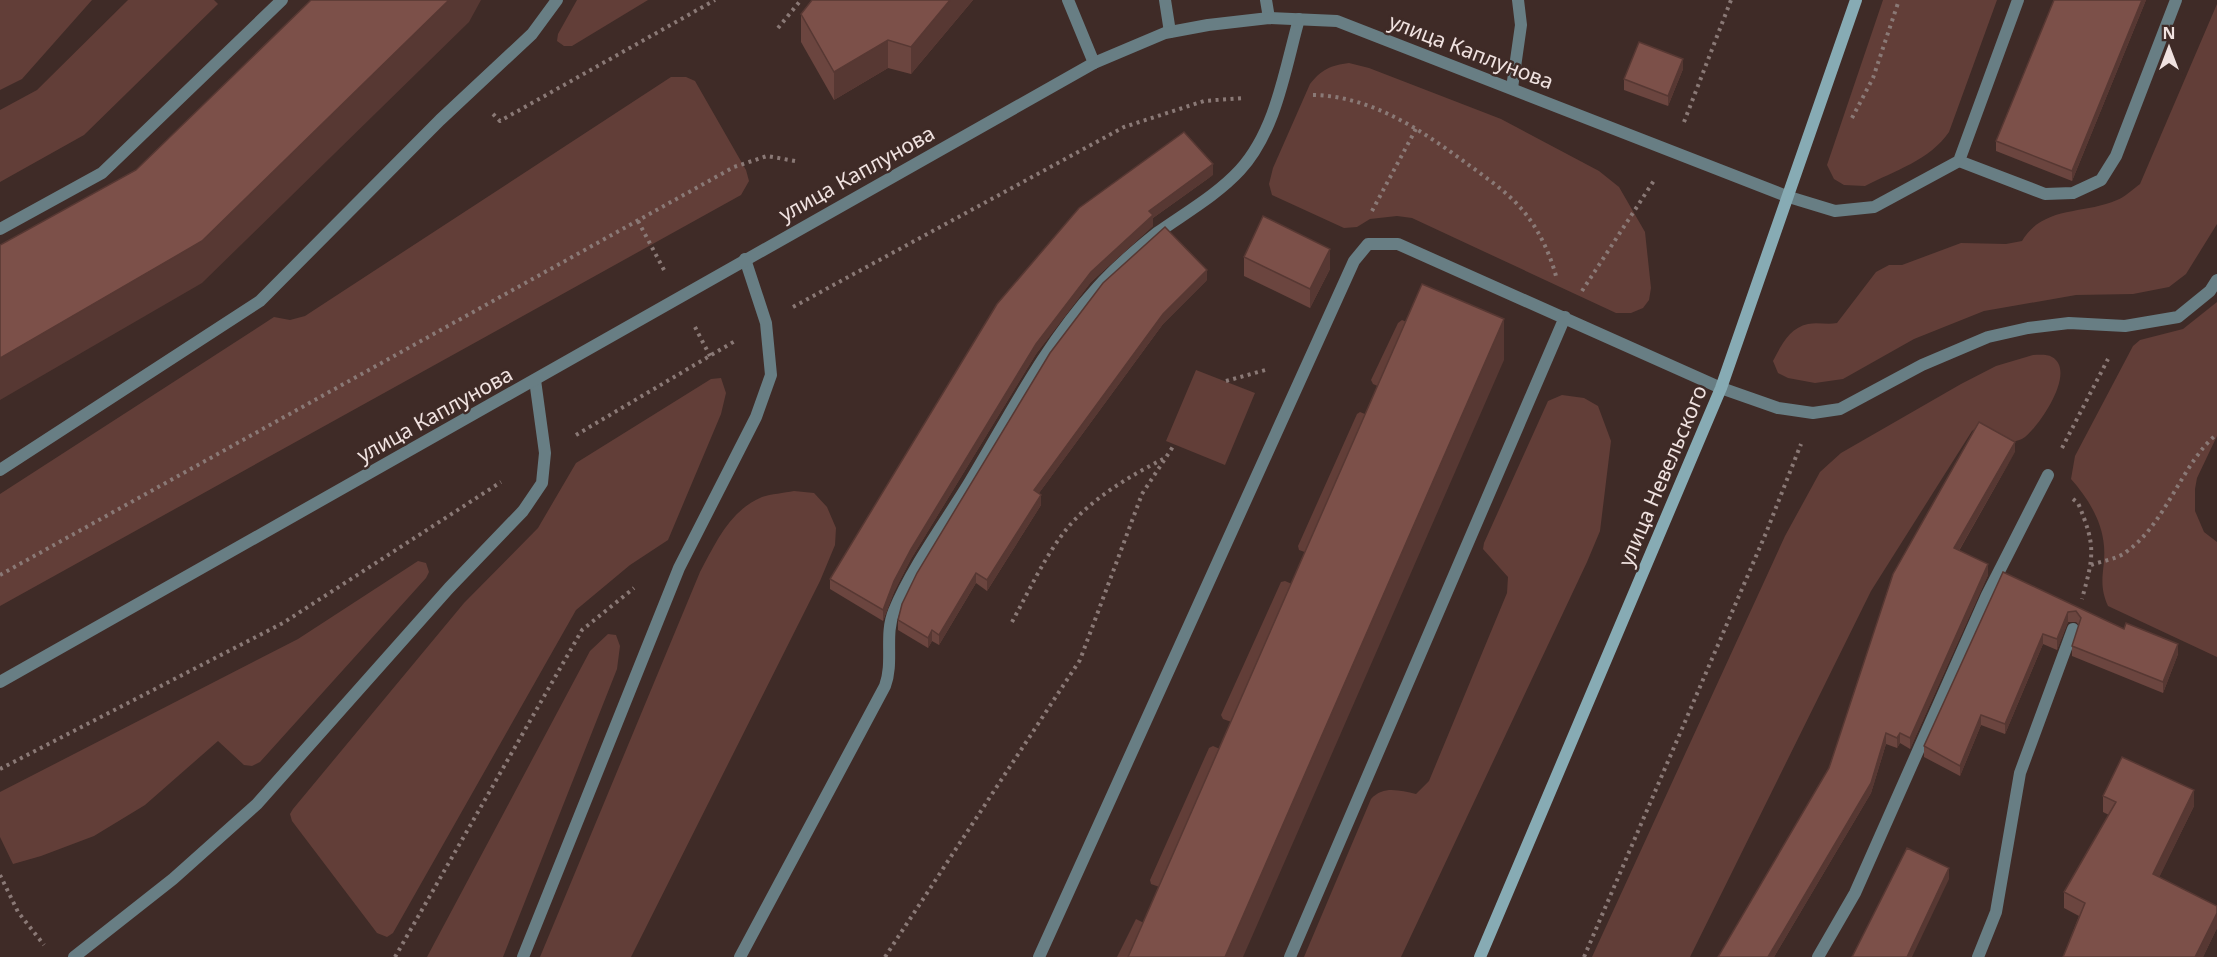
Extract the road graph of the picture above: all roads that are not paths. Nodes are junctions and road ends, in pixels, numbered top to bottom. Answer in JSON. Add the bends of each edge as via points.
{"nodes":[{"id":1,"x":282,"y":0,"type":"edge"},
{"id":2,"x":557,"y":0,"type":"edge"},
{"id":3,"x":1068,"y":0,"type":"edge"},
{"id":4,"x":1165,"y":0,"type":"edge"},
{"id":5,"x":1266,"y":0,"type":"edge"},
{"id":6,"x":1518,"y":0,"type":"edge"},
{"id":7,"x":1856,"y":0,"type":"edge"},
{"id":8,"x":2018,"y":0,"type":"edge"},
{"id":9,"x":2176,"y":0,"type":"edge"},
{"id":10,"x":1269,"y":18,"type":"junction"},
{"id":11,"x":1299,"y":19,"type":"junction"},
{"id":12,"x":1170,"y":32,"type":"junction"},
{"id":13,"x":1094,"y":63,"type":"junction"},
{"id":14,"x":1512,"y":88,"type":"junction"},
{"id":15,"x":1959,"y":161,"type":"junction"},
{"id":16,"x":1788,"y":197,"type":"junction"},
{"id":17,"x":0,"y":229,"type":"edge"},
{"id":18,"x":745,"y":259,"type":"junction"},
{"id":19,"x":2217,"y":280,"type":"edge"},
{"id":20,"x":2213,"y":291,"type":"edge"},
{"id":21,"x":1565,"y":317,"type":"junction"},
{"id":22,"x":535,"y":380,"type":"junction"},
{"id":23,"x":1721,"y":388,"type":"junction"},
{"id":24,"x":0,"y":470,"type":"edge"},
{"id":25,"x":2049,"y":475,"type":"road end"},
{"id":26,"x":2073,"y":629,"type":"road end"},
{"id":27,"x":0,"y":682,"type":"edge"},
{"id":28,"x":74,"y":957,"type":"edge"},
{"id":29,"x":523,"y":957,"type":"edge"},
{"id":30,"x":740,"y":957,"type":"edge"},
{"id":31,"x":1039,"y":957,"type":"edge"},
{"id":32,"x":1290,"y":957,"type":"edge"},
{"id":33,"x":1480,"y":957,"type":"edge"},
{"id":34,"x":1818,"y":957,"type":"edge"},
{"id":35,"x":1978,"y":957,"type":"edge"}],
"edges":[{"from":1,"to":17,"type":"street","via":[[102,173]]},
{"from":2,"to":24,"type":"street","via":[[532,34],[440,120],[260,301]]},
{"from":3,"to":13,"type":"street"},
{"from":4,"to":12,"type":"street"},
{"from":5,"to":10,"type":"street"},
{"from":6,"to":14,"type":"street","via":[[1521,26]]},
{"from":7,"to":16,"type":"main road","name":"улица Невельского"},
{"from":8,"to":15,"type":"street"},
{"from":9,"to":15,"type":"street","via":[[2116,156],[2101,180],[2073,193],[2045,194]]},
{"from":10,"to":11,"type":"street","name":"улица Каплунова"},
{"from":10,"to":12,"type":"street","name":"улица Каплунова"},
{"from":11,"to":14,"type":"street","name":"улица Каплунова","via":[[1337,21]]},
{"from":11,"to":30,"type":"street","via":[[1266,128],[1240,171],[1155,235],[1097,288],[1030,379],[894,611],[890,672],[885,686]]},
{"from":12,"to":13,"type":"street","name":"улица Каплунова"},
{"from":13,"to":18,"type":"street","name":"улица Каплунова"},
{"from":14,"to":16,"type":"street","name":"улица Каплунова"},
{"from":15,"to":16,"type":"street","name":"улица Каплунова","via":[[1874,207],[1835,211]]},
{"from":16,"to":23,"type":"main road","name":"улица Невельского"},
{"from":18,"to":22,"type":"street","name":"улица Каплунова"},
{"from":18,"to":29,"type":"street","via":[[766,322],[771,375],[756,417],[679,568]]},
{"from":19,"to":20,"type":"street"},
{"from":20,"to":23,"type":"street","via":[[2178,317],[2125,326],[2069,323],[1988,337],[1922,365],[1840,409],[1813,413],[1778,408]]},
{"from":21,"to":23,"type":"street"},
{"from":21,"to":31,"type":"street","via":[[1398,244],[1368,244],[1354,261]]},
{"from":21,"to":32,"type":"street"},
{"from":22,"to":27,"type":"street","name":"улица Каплунова"},
{"from":22,"to":28,"type":"street","via":[[546,453],[542,483],[522,512],[257,804],[173,879]]},
{"from":23,"to":33,"type":"main road","name":"улица Невельского"},
{"from":25,"to":34,"type":"street","via":[[1987,595],[1855,893]]},
{"from":26,"to":35,"type":"street","via":[[2020,773],[1996,912]]}]}
